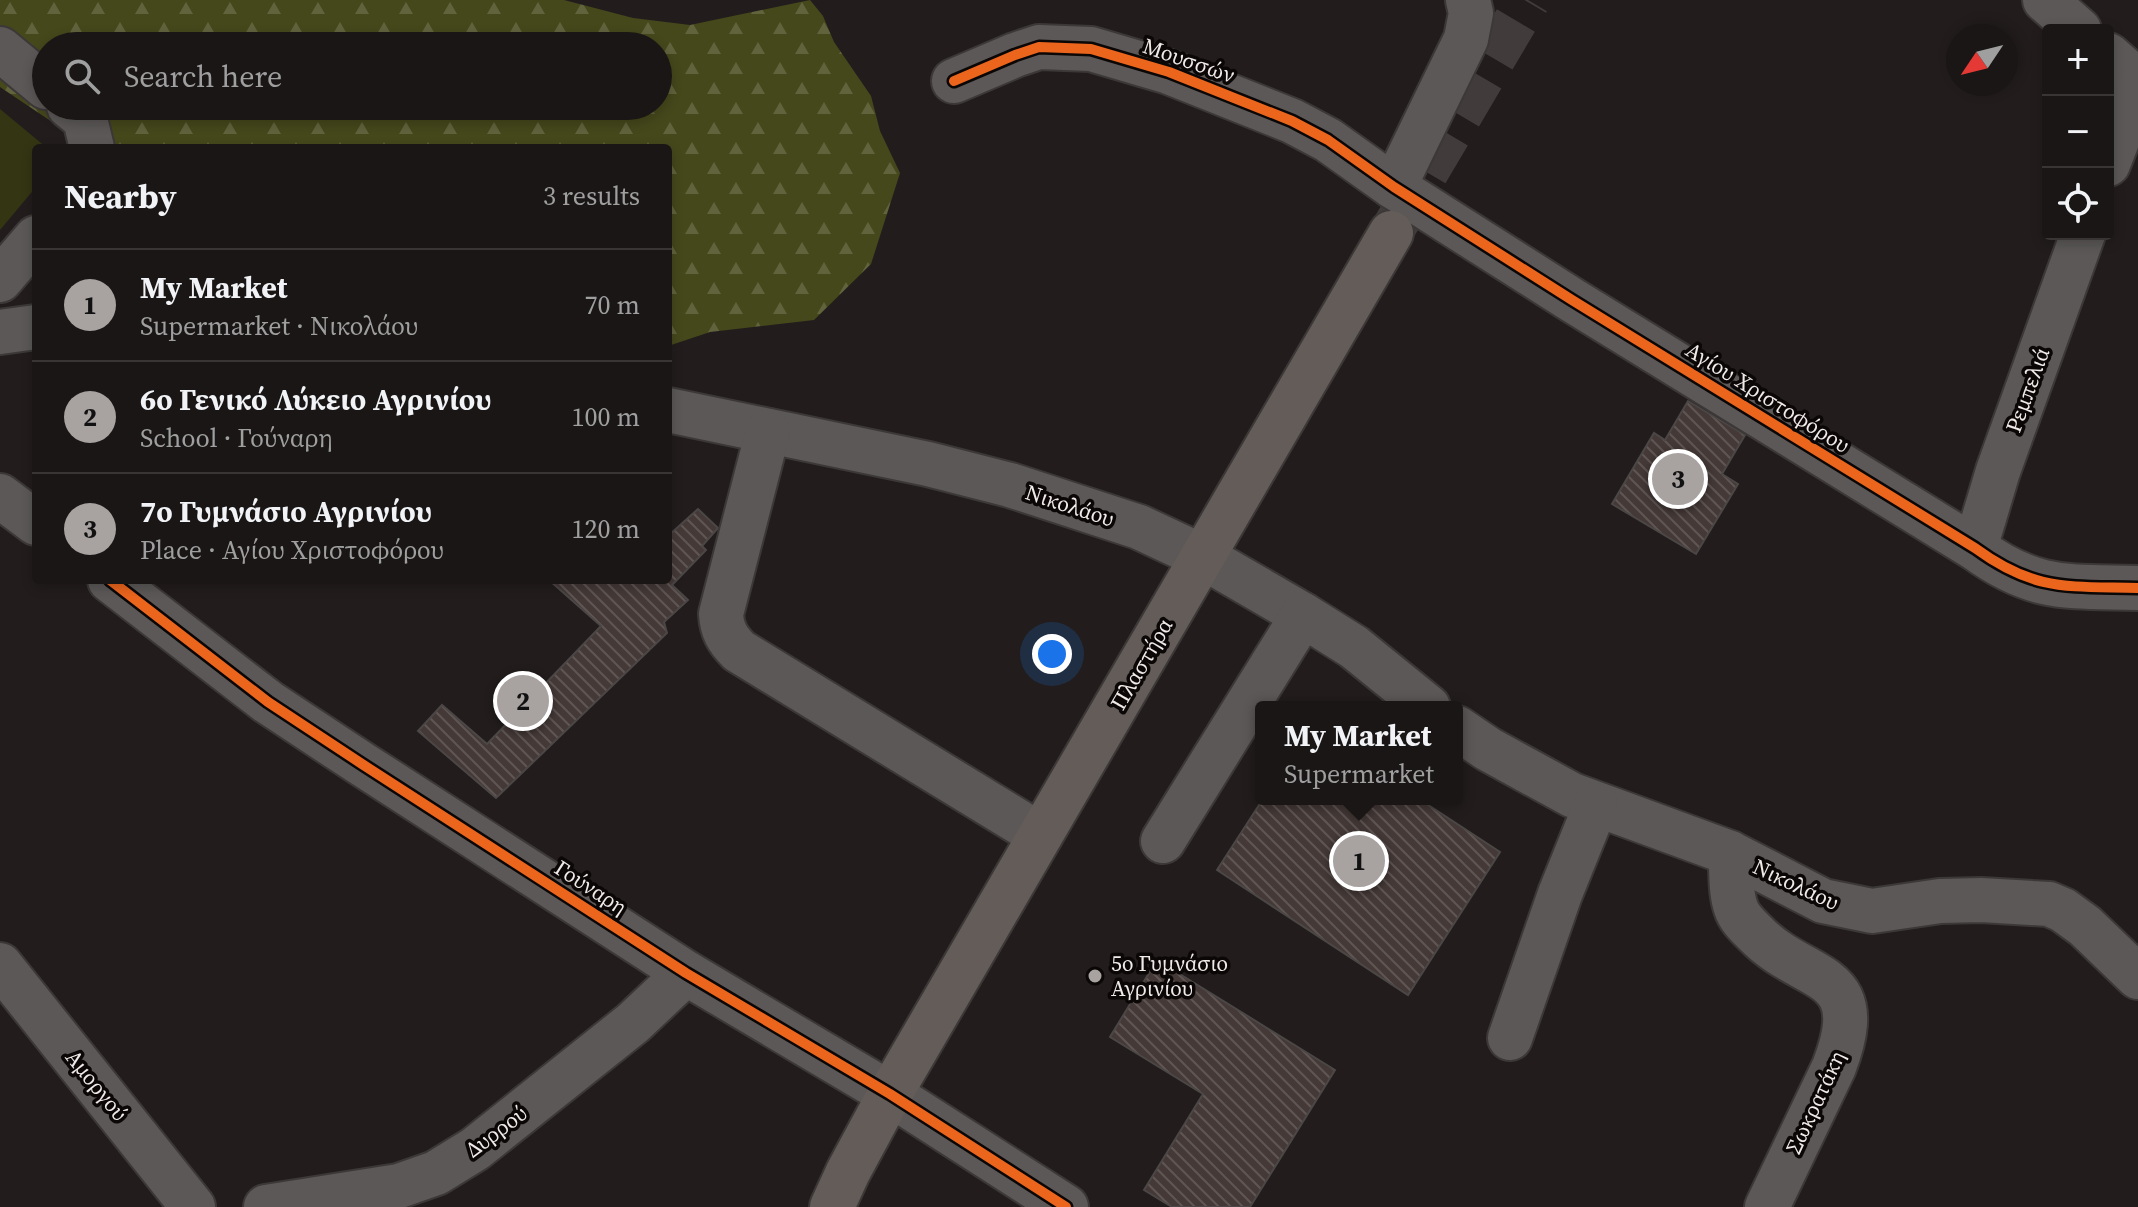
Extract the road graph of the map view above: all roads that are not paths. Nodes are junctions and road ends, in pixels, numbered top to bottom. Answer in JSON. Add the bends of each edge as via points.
{"nodes":[{"id":1,"x":1468,"y":0,"type":"edge"},
{"id":2,"x":2045,"y":0,"type":"edge"},
{"id":3,"x":2072,"y":24,"type":"edge"},
{"id":4,"x":0,"y":49,"type":"edge"},
{"id":5,"x":2114,"y":60,"type":"edge"},
{"id":6,"x":32,"y":75,"type":"edge"},
{"id":7,"x":954,"y":81,"type":"dead end"},
{"id":8,"x":2138,"y":81,"type":"edge"},
{"id":9,"x":2138,"y":87,"type":"edge"},
{"id":10,"x":85,"y":120,"type":"edge"},
{"id":11,"x":91,"y":144,"type":"edge"},
{"id":12,"x":2114,"y":149,"type":"edge"},
{"id":13,"x":1394,"y":187,"type":"junction"},
{"id":14,"x":1391,"y":233,"type":"tunnel mouth"},
{"id":15,"x":2081,"y":240,"type":"edge"},
{"id":16,"x":32,"y":243,"type":"edge"},
{"id":17,"x":0,"y":280,"type":"edge"},
{"id":18,"x":32,"y":328,"type":"edge"},
{"id":19,"x":0,"y":332,"type":"edge"},
{"id":20,"x":672,"y":411,"type":"edge"},
{"id":21,"x":768,"y":431,"type":"junction"},
{"id":22,"x":0,"y":496,"type":"edge"},
{"id":23,"x":32,"y":520,"type":"edge"},
{"id":24,"x":1975,"y":548,"type":"junction"},
{"id":25,"x":1203,"y":557,"type":"junction"},
{"id":26,"x":115,"y":584,"type":"edge"},
{"id":27,"x":2138,"y":588,"type":"edge"},
{"id":28,"x":1303,"y":615,"type":"junction"},
{"id":29,"x":1421,"y":701,"type":"edge"},
{"id":30,"x":1463,"y":732,"type":"edge"},
{"id":31,"x":1596,"y":805,"type":"junction"},
{"id":32,"x":1040,"y":835,"type":"junction"},
{"id":33,"x":1163,"y":841,"type":"dead end"},
{"id":34,"x":1730,"y":853,"type":"junction"},
{"id":35,"x":0,"y":965,"type":"edge"},
{"id":36,"x":686,"y":973,"type":"junction"},
{"id":37,"x":2138,"y":977,"type":"edge"},
{"id":38,"x":1510,"y":1038,"type":"dead end"},
{"id":39,"x":890,"y":1094,"type":"junction"},
{"id":40,"x":1063,"y":1206,"type":"edge"},
{"id":41,"x":193,"y":1207,"type":"edge"},
{"id":42,"x":266,"y":1207,"type":"edge"},
{"id":43,"x":832,"y":1207,"type":"edge"},
{"id":44,"x":1767,"y":1207,"type":"edge"}],
"edges":[{"from":1,"to":13,"type":"street","via":[[1466,39]]},
{"from":2,"to":3,"type":"street"},
{"from":4,"to":6,"type":"street"},
{"from":5,"to":8,"type":"street"},
{"from":7,"to":13,"type":"street","name":"Μουσσών","via":[[1039,47],[1091,49],[1169,72],[1292,121]]},
{"from":9,"to":12,"type":"street"},
{"from":10,"to":11,"type":"street"},
{"from":13,"to":24,"type":"street","name":"Αγίου Χριστοφόρου"},
{"from":14,"to":25,"type":"main road","name":"Πλαστήρα"},
{"from":15,"to":24,"type":"street","name":"Ρεμπελιά"},
{"from":16,"to":17,"type":"street"},
{"from":18,"to":19,"type":"street"},
{"from":20,"to":21,"type":"street","name":"Νικολάου"},
{"from":21,"to":25,"type":"street","name":"Νικολάου","via":[[1010,485],[1139,527]]},
{"from":21,"to":32,"type":"street","via":[[721,614],[729,641]]},
{"from":22,"to":23,"type":"street"},
{"from":24,"to":27,"type":"street","name":"Αγίου Χριστοφόρου","via":[[1997,564],[2047,585]]},
{"from":25,"to":28,"type":"street","name":"Νικολάου"},
{"from":25,"to":32,"type":"main road","name":"Πλαστήρα"},
{"from":26,"to":36,"type":"street","name":"Γούναρη","via":[[268,702]]},
{"from":28,"to":29,"type":"street","name":"Νικολάου","via":[[1354,647]]},
{"from":28,"to":33,"type":"street"},
{"from":30,"to":31,"type":"street","name":"Νικολάου","via":[[1524,770]]},
{"from":31,"to":34,"type":"street","name":"Νικολάου"},
{"from":31,"to":38,"type":"street"},
{"from":32,"to":39,"type":"main road","name":"Πλαστήρα"},
{"from":34,"to":37,"type":"street","name":"Νικολάου","via":[[1823,901],[1850,908],[1872,911],[1981,900],[2049,904],[2085,926]]},
{"from":34,"to":44,"type":"street","name":"Σωκρατάκη","via":[[1736,909],[1745,922],[1766,943],[1831,986],[1847,1014],[1834,1067]]},
{"from":35,"to":41,"type":"street","name":"Αμοργού"},
{"from":36,"to":39,"type":"street","name":"Γούναρη"},
{"from":36,"to":42,"type":"street","name":"Δυρρού","via":[[633,1023],[475,1149],[436,1173],[399,1186]]},
{"from":39,"to":40,"type":"street","name":"Γούναρη"},
{"from":39,"to":43,"type":"main road","name":"Πλαστήρα"}]}
